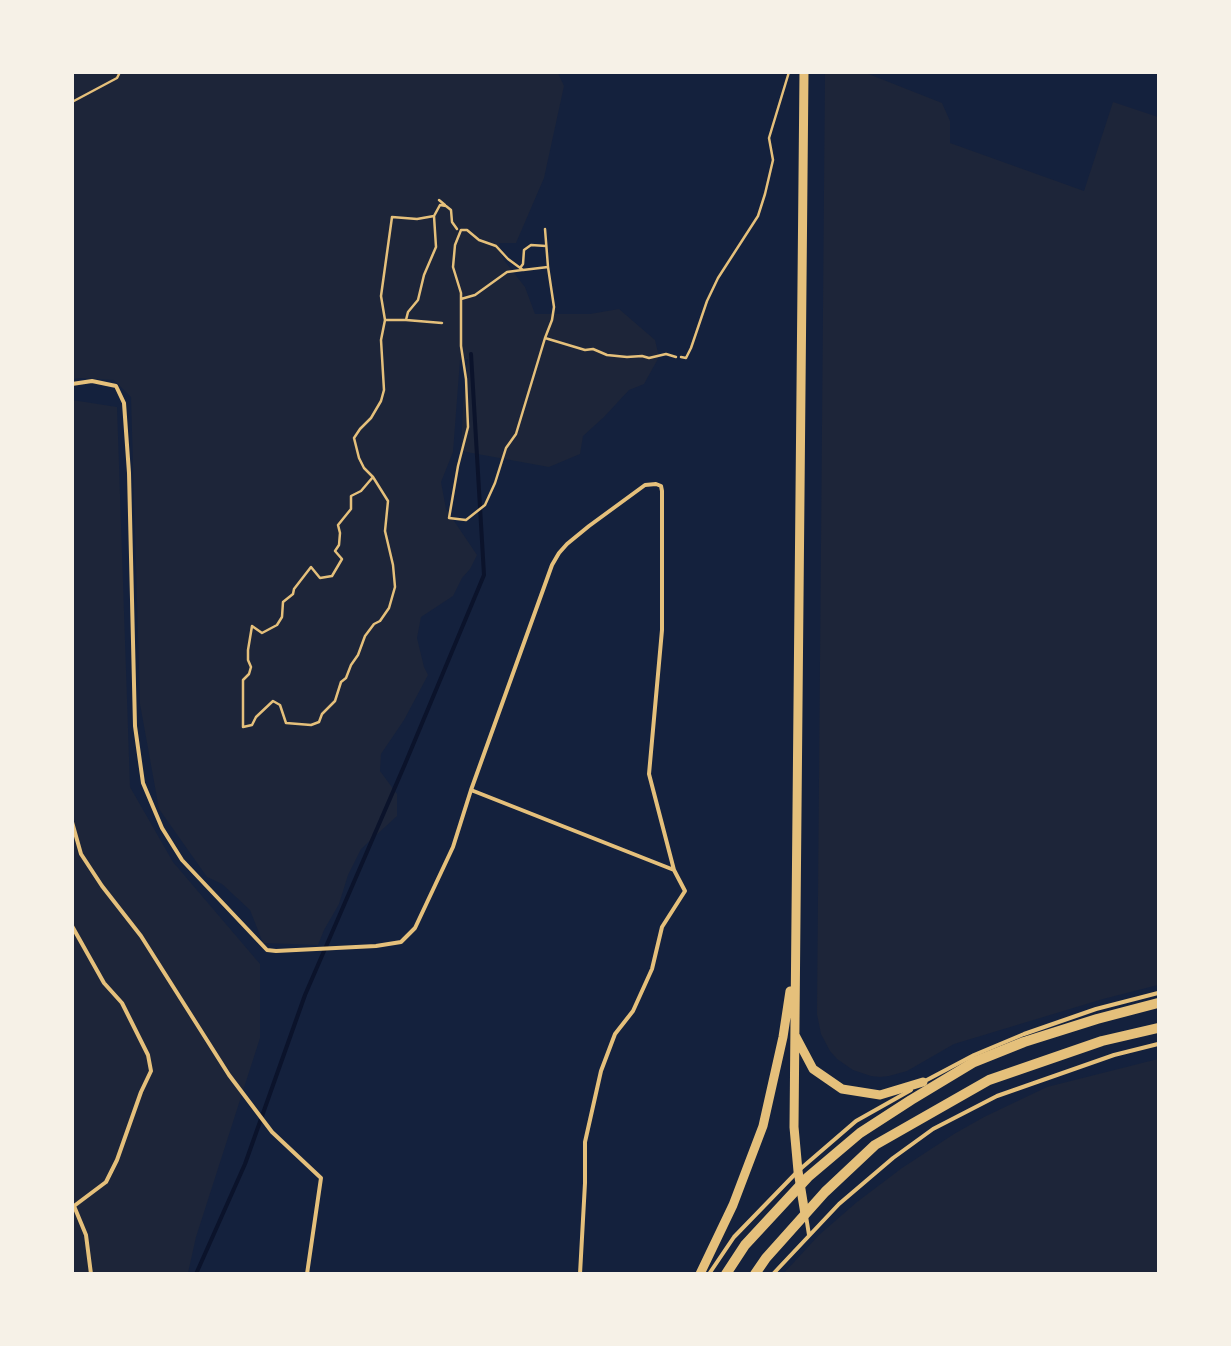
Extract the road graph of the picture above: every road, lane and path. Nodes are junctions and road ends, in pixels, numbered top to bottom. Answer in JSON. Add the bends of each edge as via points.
{"nodes":[{"id":1,"x":120,"y":72,"type":"edge"},
{"id":2,"x":789,"y":72,"type":"edge"},
{"id":3,"x":804,"y":72,"type":"edge"},
{"id":4,"x":72,"y":102,"type":"edge"},
{"id":5,"x":439,"y":200,"type":"dead end"},
{"id":6,"x":446,"y":206,"type":"junction"},
{"id":7,"x":434,"y":216,"type":"junction"},
{"id":8,"x":457,"y":229,"type":"dead end"},
{"id":9,"x":545,"y":229,"type":"dead end"},
{"id":10,"x":546,"y":246,"type":"junction"},
{"id":11,"x":730,"y":252,"type":"dead end"},
{"id":12,"x":733,"y":256,"type":"junction"},
{"id":13,"x":548,"y":267,"type":"junction"},
{"id":14,"x":520,"y":268,"type":"junction"},
{"id":15,"x":523,"y":270,"type":"junction"},
{"id":16,"x":460,"y":300,"type":"junction"},
{"id":17,"x":385,"y":320,"type":"junction"},
{"id":18,"x":406,"y":320,"type":"junction"},
{"id":19,"x":442,"y":323,"type":"dead end"},
{"id":20,"x":545,"y":338,"type":"junction"},
{"id":21,"x":676,"y":357,"type":"dead end"},
{"id":22,"x":681,"y":357,"type":"dead end"},
{"id":23,"x":72,"y":384,"type":"edge"},
{"id":24,"x":372,"y":477,"type":"junction"},
{"id":25,"x":470,"y":790,"type":"junction"},
{"id":26,"x":72,"y":822,"type":"edge"},
{"id":27,"x":674,"y":870,"type":"junction"},
{"id":28,"x":72,"y":926,"type":"edge"},
{"id":29,"x":795,"y":958,"type":"junction"},
{"id":30,"x":1158,"y":993,"type":"edge"},
{"id":31,"x":1158,"y":1003,"type":"edge"},
{"id":32,"x":1158,"y":1028,"type":"edge"},
{"id":33,"x":794,"y":1034,"type":"junction"},
{"id":34,"x":1158,"y":1044,"type":"edge"},
{"id":35,"x":923,"y":1082,"type":"junction"},
{"id":36,"x":798,"y":1171,"type":"junction"},
{"id":37,"x":800,"y":1185,"type":"junction"},
{"id":38,"x":73,"y":1206,"type":"edge"},
{"id":39,"x":805,"y":1214,"type":"junction"},
{"id":40,"x":809,"y":1235,"type":"junction"},
{"id":41,"x":91,"y":1274,"type":"edge"},
{"id":42,"x":307,"y":1274,"type":"edge"},
{"id":43,"x":580,"y":1274,"type":"edge"},
{"id":44,"x":700,"y":1274,"type":"edge"},
{"id":45,"x":709,"y":1274,"type":"edge"},
{"id":46,"x":726,"y":1274,"type":"edge"},
{"id":47,"x":755,"y":1274,"type":"edge"},
{"id":48,"x":773,"y":1274,"type":"edge"}],
"edges":[{"from":1,"to":4,"type":"path","via":[[117,78]]},
{"from":2,"to":12,"type":"path","via":[[769,138],[773,160],[765,194],[758,216]]},
{"from":3,"to":29,"type":"street"},
{"from":5,"to":6,"type":"path"},
{"from":6,"to":7,"type":"path","via":[[440,205]]},
{"from":6,"to":8,"type":"path"},
{"from":7,"to":17,"type":"path","via":[[417,219],[392,217],[381,296]]},
{"from":7,"to":18,"type":"path","via":[[436,247],[418,300]]},
{"from":9,"to":10,"type":"path"},
{"from":10,"to":13,"type":"path"},
{"from":10,"to":14,"type":"path","via":[[531,245],[524,250]]},
{"from":11,"to":12,"type":"path"},
{"from":12,"to":22,"type":"path","via":[[718,278],[686,358]]},
{"from":13,"to":15,"type":"path"},
{"from":13,"to":20,"type":"path","via":[[554,307]]},
{"from":14,"to":15,"type":"path"},
{"from":14,"to":16,"type":"path","via":[[496,246],[461,230],[453,267]]},
{"from":15,"to":16,"type":"path","via":[[507,272],[474,295]]},
{"from":16,"to":20,"type":"path","via":[[468,427],[449,518],[466,520],[485,505],[506,448],[516,434]]},
{"from":17,"to":18,"type":"path"},
{"from":17,"to":24,"type":"path","via":[[381,340],[384,390],[371,418],[354,438],[359,458]]},
{"from":18,"to":19,"type":"path"},
{"from":20,"to":21,"type":"path","via":[[585,350],[627,357],[649,358],[666,354]]},
{"from":23,"to":25,"type":"lane","via":[[92,381],[116,386],[124,404],[129,472],[134,726],[143,783],[162,828],[182,860],[254,938],[267,950],[276,951],[401,942],[415,928],[453,847]]},
{"from":24,"to":24,"type":"path","via":[[388,501],[384,531],[395,587],[388,608],[365,636],[358,655],[341,682],[335,701],[319,722],[311,725],[286,723],[280,705],[273,701],[256,717],[252,726],[243,727],[243,680],[251,667],[248,650],[252,626],[262,633],[278,625],[283,602],[293,594],[294,588],[311,568],[320,578],[332,576],[342,559],[335,551],[339,545],[338,525],[351,510],[351,496],[361,491]]},
{"from":25,"to":27,"type":"lane"},
{"from":25,"to":27,"type":"lane","via":[[559,553],[645,485],[656,484],[662,491],[662,630],[649,774]]},
{"from":26,"to":42,"type":"lane","via":[[81,854],[141,936],[229,1075],[272,1132],[321,1178]]},
{"from":27,"to":43,"type":"lane","via":[[685,891],[662,927],[652,969],[633,1011],[615,1034],[601,1072],[585,1142]]},
{"from":28,"to":38,"type":"lane","via":[[104,983],[122,1003],[148,1055],[151,1070],[118,1160],[106,1182]]},
{"from":29,"to":33,"type":"street"},
{"from":29,"to":44,"type":"street","via":[[783,1037],[763,1126],[733,1205]]},
{"from":30,"to":35,"type":"lane","via":[[1096,1009],[1024,1034]]},
{"from":31,"to":37,"type":"main road","via":[[1024,1042],[974,1062],[860,1133]]},
{"from":32,"to":39,"type":"main road","via":[[1102,1042],[990,1080],[875,1145]]},
{"from":33,"to":35,"type":"street","via":[[813,1069],[842,1090],[880,1095]]},
{"from":33,"to":36,"type":"street","via":[[794,1127]]},
{"from":34,"to":40,"type":"lane","via":[[1114,1055],[997,1096],[933,1129],[838,1204]]},
{"from":35,"to":36,"type":"lane","via":[[856,1121]]},
{"from":36,"to":37,"type":"street"},
{"from":36,"to":45,"type":"lane","via":[[734,1237]]},
{"from":37,"to":39,"type":"street"},
{"from":37,"to":46,"type":"main road","via":[[745,1245]]},
{"from":38,"to":41,"type":"lane","via":[[86,1235]]},
{"from":39,"to":40,"type":"lane"},
{"from":39,"to":47,"type":"main road"},
{"from":40,"to":48,"type":"lane"}]}
